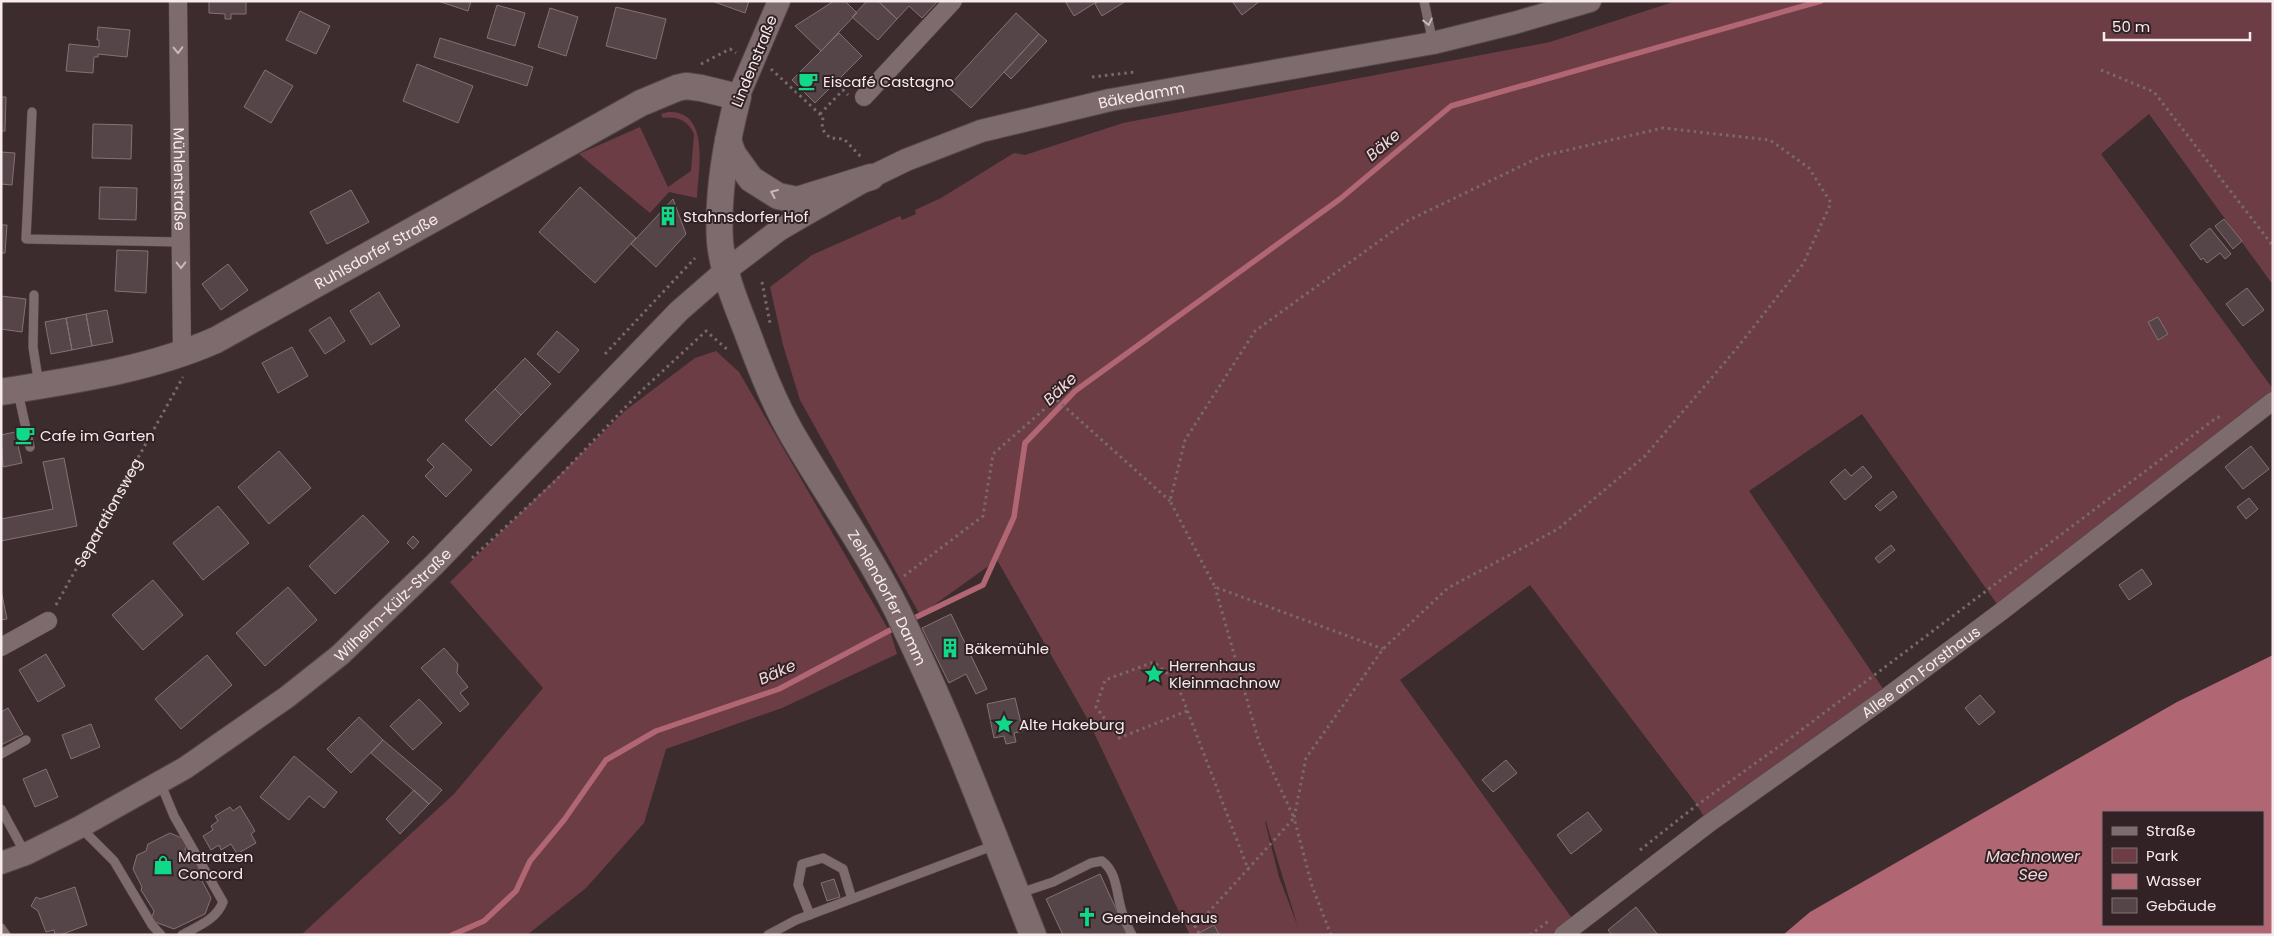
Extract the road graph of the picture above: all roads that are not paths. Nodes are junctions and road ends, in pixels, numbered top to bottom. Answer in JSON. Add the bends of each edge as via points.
{"nodes":[{"id":1,"x":178,"y":1,"type":"edge"},
{"id":2,"x":953,"y":1,"type":"edge"},
{"id":3,"x":1424,"y":1,"type":"edge"},
{"id":4,"x":783,"y":2,"type":"edge"},
{"id":5,"x":1586,"y":2,"type":"edge"},
{"id":6,"x":1433,"y":43,"type":"junction"},
{"id":7,"x":738,"y":97,"type":"junction"},
{"id":8,"x":864,"y":98,"type":"road end"},
{"id":9,"x":32,"y":112,"type":"dead end"},
{"id":10,"x":728,"y":140,"type":"junction"},
{"id":11,"x":866,"y":168,"type":"junction"},
{"id":12,"x":181,"y":242,"type":"junction"},
{"id":13,"x":726,"y":271,"type":"junction"},
{"id":14,"x":34,"y":295,"type":"dead end"},
{"id":15,"x":182,"y":355,"type":"junction"},
{"id":16,"x":19,"y":389,"type":"edge"},
{"id":17,"x":2273,"y":401,"type":"edge"},
{"id":18,"x":30,"y":447,"type":"dead end"},
{"id":19,"x":48,"y":621,"type":"road end"},
{"id":20,"x":1,"y":647,"type":"edge"},
{"id":21,"x":26,"y":740,"type":"dead end"},
{"id":22,"x":1,"y":754,"type":"edge"},
{"id":23,"x":160,"y":782,"type":"junction"},
{"id":24,"x":1,"y":810,"type":"edge"},
{"id":25,"x":80,"y":827,"type":"junction"},
{"id":26,"x":997,"y":844,"type":"junction"},
{"id":27,"x":26,"y":854,"type":"junction"},
{"id":28,"x":1,"y":863,"type":"edge"},
{"id":29,"x":1017,"y":894,"type":"junction"},
{"id":30,"x":852,"y":899,"type":"junction"},
{"id":31,"x":810,"y":915,"type":"junction"},
{"id":32,"x":1,"y":928,"type":"edge"},
{"id":33,"x":6,"y":935,"type":"edge"},
{"id":34,"x":162,"y":935,"type":"edge"},
{"id":35,"x":182,"y":935,"type":"edge"},
{"id":36,"x":768,"y":935,"type":"edge"},
{"id":37,"x":1033,"y":935,"type":"edge"},
{"id":38,"x":1132,"y":935,"type":"edge"},
{"id":39,"x":1563,"y":935,"type":"edge"}],
"edges":[{"from":1,"to":12,"type":"street","name":"Mühlenstraße","one_way":true},
{"from":2,"to":8,"type":"street"},
{"from":3,"to":6,"type":"lane","one_way":true},
{"from":4,"to":7,"type":"street","name":"Lindenstraße","via":[[752,61]]},
{"from":5,"to":6,"type":"street","name":"Bäkedamm"},
{"from":6,"to":11,"type":"street","name":"Bäkedamm","via":[[1110,100],[1016,121]]},
{"from":7,"to":10,"type":"main road","name":"Lindenstraße"},
{"from":7,"to":15,"type":"main road","name":"Ruhlsdorfer Straße","via":[[686,86],[659,95],[216,340]]},
{"from":9,"to":12,"type":"lane","via":[[26,239]]},
{"from":11,"to":10,"type":"main road","one_way":true,"via":[[797,200],[778,196],[751,179],[733,154]]},
{"from":10,"to":13,"type":"main road","name":"Lindenstraße","via":[[720,209],[720,242]]},
{"from":11,"to":13,"type":"street","name":"Bäkedamm"},
{"from":12,"to":15,"type":"street","name":"Mühlenstraße","one_way":true},
{"from":13,"to":23,"type":"street","name":"Wilhelm-Külz-Straße","via":[[668,320],[429,570],[340,655],[288,697]]},
{"from":13,"to":26,"type":"main road","name":"Zehlendorfer Damm","via":[[763,374],[790,432],[887,590]]},
{"from":14,"to":16,"type":"lane","via":[[33,347]]},
{"from":15,"to":16,"type":"main road","name":"Ruhlsdorfer Straße","via":[[87,378]]},
{"from":16,"to":18,"type":"lane"},
{"from":17,"to":39,"type":"street","name":"Allee am Forsthaus","via":[[2002,611],[1708,824]]},
{"from":19,"to":20,"type":"street"},
{"from":21,"to":22,"type":"lane"},
{"from":23,"to":25,"type":"street","name":"Wilhelm-Külz-Straße"},
{"from":23,"to":35,"type":"lane","via":[[174,816],[223,902],[212,918]]},
{"from":24,"to":27,"type":"lane"},
{"from":25,"to":27,"type":"street","name":"Wilhelm-Külz-Straße"},
{"from":25,"to":34,"type":"lane","via":[[114,861],[152,925]]},
{"from":26,"to":29,"type":"main road","name":"Zehlendorfer Damm"},
{"from":26,"to":30,"type":"lane"},
{"from":27,"to":28,"type":"street","name":"Wilhelm-Külz-Straße"},
{"from":29,"to":37,"type":"main road","name":"Zehlendorfer Damm"},
{"from":29,"to":38,"type":"lane","via":[[1102,861],[1116,883],[1122,912]]},
{"from":30,"to":31,"type":"lane"},
{"from":30,"to":31,"type":"lane","via":[[843,868],[822,858],[802,864],[798,886]]},
{"from":31,"to":36,"type":"lane"},
{"from":32,"to":33,"type":"lane"}]}
